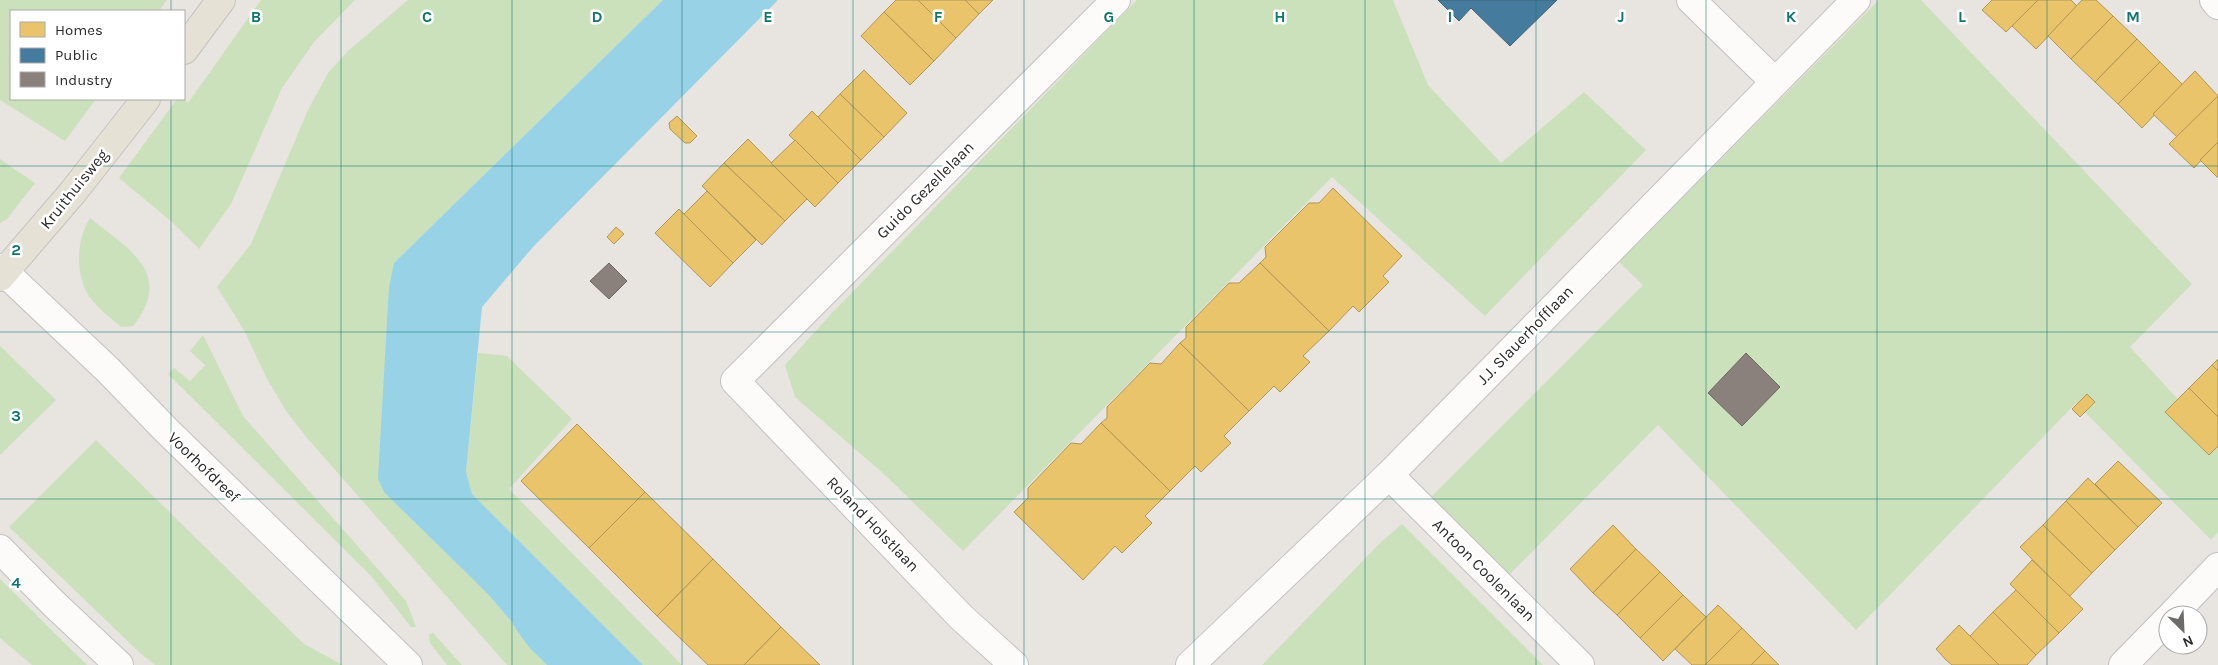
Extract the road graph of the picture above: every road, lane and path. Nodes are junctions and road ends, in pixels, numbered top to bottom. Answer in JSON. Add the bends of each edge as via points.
{"nodes":[{"id":1,"x":221,"y":0,"type":"edge"},
{"id":2,"x":1116,"y":0,"type":"edge"},
{"id":3,"x":1691,"y":0,"type":"edge"},
{"id":4,"x":1856,"y":0,"type":"edge"},
{"id":5,"x":2214,"y":0,"type":"edge"},
{"id":6,"x":2218,"y":4,"type":"edge"},
{"id":7,"x":185,"y":49,"type":"edge"},
{"id":8,"x":1774,"y":81,"type":"junction"},
{"id":9,"x":145,"y":100,"type":"edge"},
{"id":10,"x":1,"y":272,"type":"edge"},
{"id":11,"x":735,"y":381,"type":"joint"},
{"id":12,"x":1389,"y":475,"type":"junction"},
{"id":13,"x":0,"y":549,"type":"edge"},
{"id":14,"x":2218,"y":567,"type":"edge"},
{"id":15,"x":2182,"y":605,"type":"edge"},
{"id":16,"x":2158,"y":629,"type":"edge"},
{"id":17,"x":119,"y":665,"type":"edge"},
{"id":18,"x":408,"y":665,"type":"edge"},
{"id":19,"x":1014,"y":665,"type":"edge"},
{"id":20,"x":1190,"y":665,"type":"edge"},
{"id":21,"x":1580,"y":665,"type":"edge"},
{"id":22,"x":2123,"y":665,"type":"edge"}],
"edges":[{"from":1,"to":7,"type":"main road"},
{"from":2,"to":11,"type":"street","name":"Guido Gezellelaan"},
{"from":3,"to":8,"type":"street"},
{"from":4,"to":8,"type":"street","name":"J.J. Slauerhofflaan"},
{"from":5,"to":6,"type":"street"},
{"from":8,"to":12,"type":"street","name":"J.J. Slauerhofflaan"},
{"from":9,"to":10,"type":"main road","name":"Kruithuisweg","via":[[73,192]]},
{"from":10,"to":18,"type":"street","name":"Voorhofdreef","via":[[28,293],[108,370]]},
{"from":11,"to":19,"type":"street","name":"Roland Holstlaan","via":[[961,617]]},
{"from":12,"to":20,"type":"street","name":"J.J. Slauerhofflaan"},
{"from":12,"to":21,"type":"street","name":"Antoon Coolenlaan"},
{"from":13,"to":17,"type":"street"},
{"from":14,"to":15,"type":"street"},
{"from":16,"to":22,"type":"street"}]}
